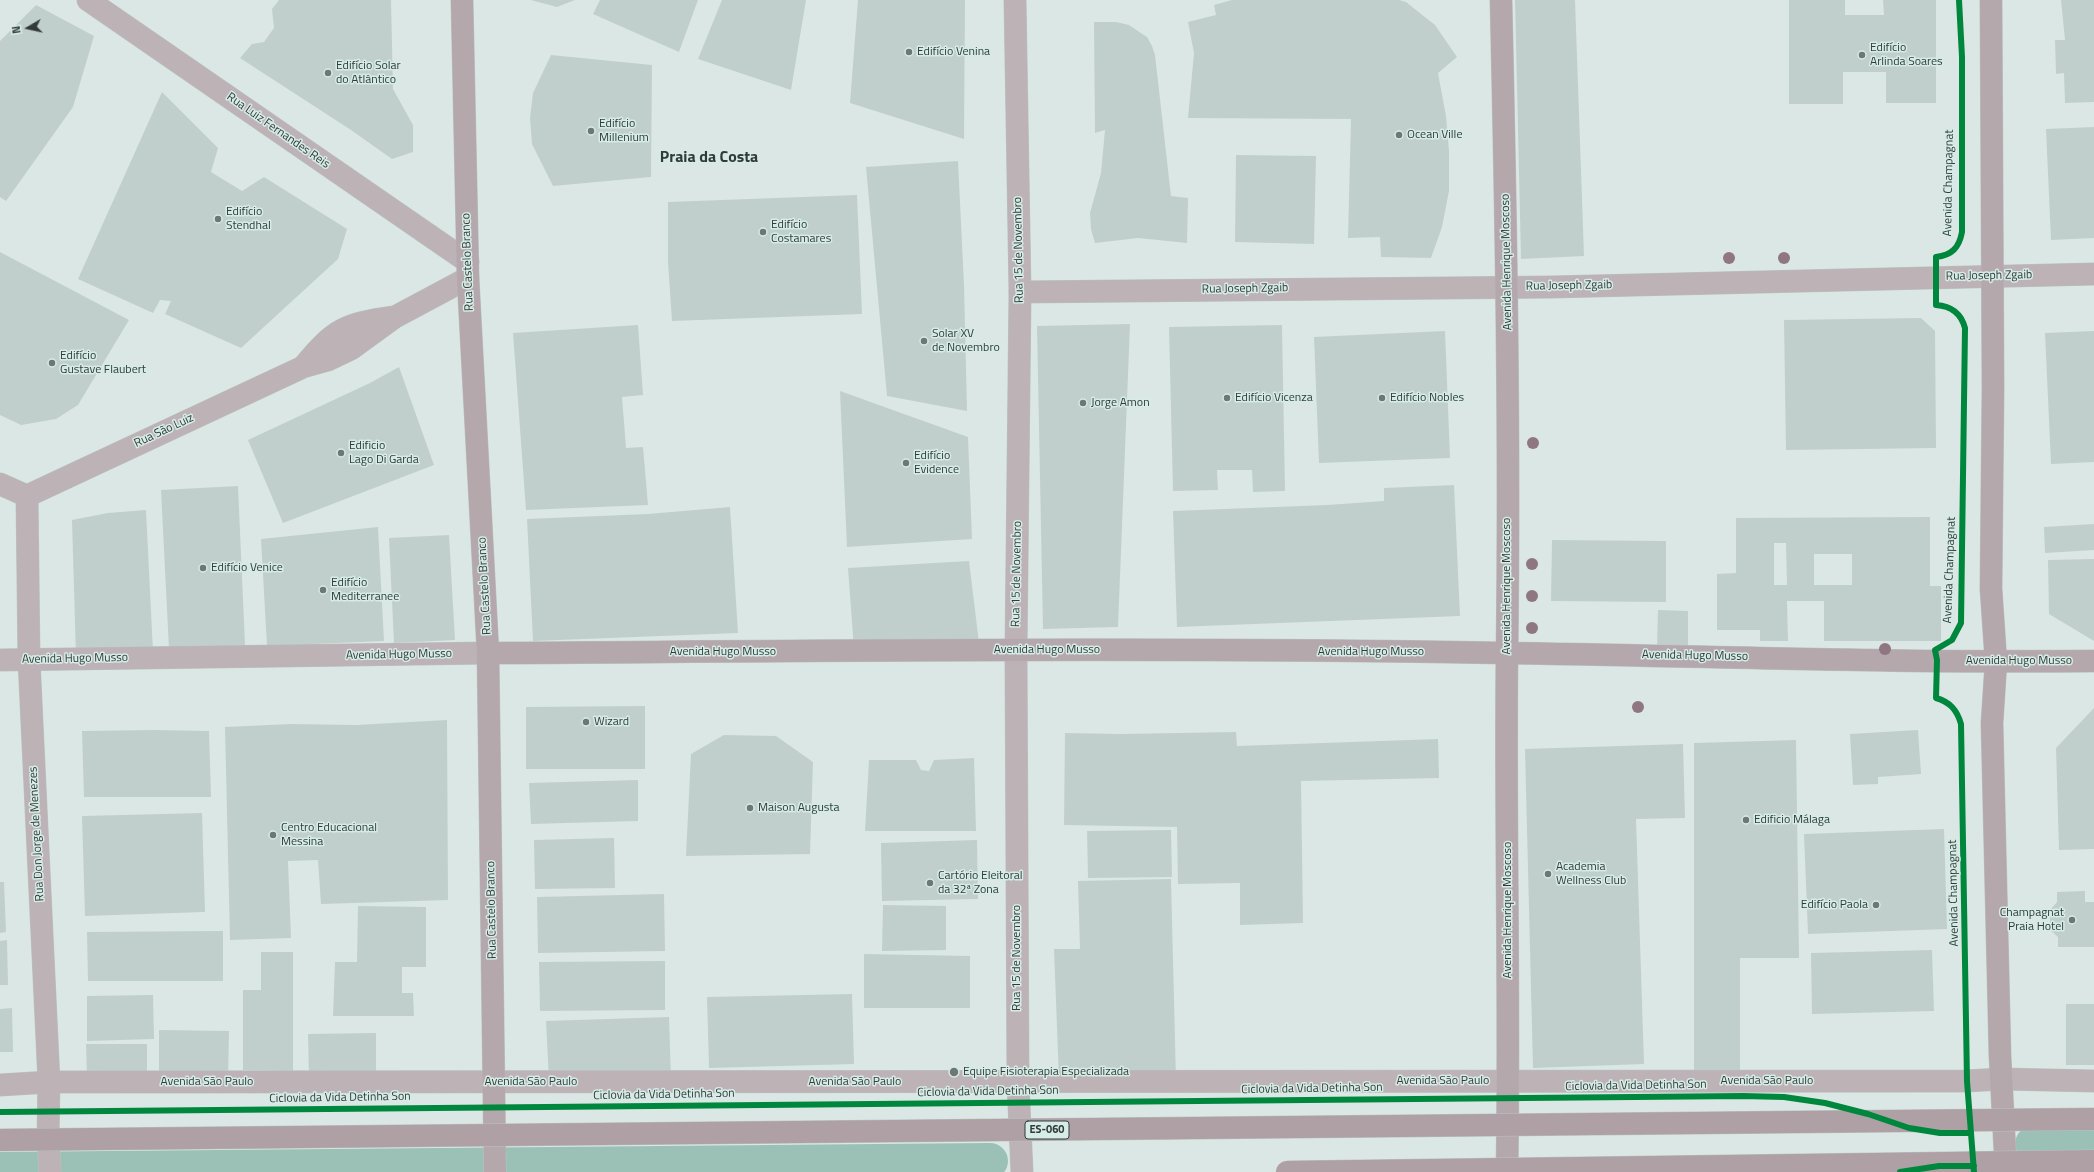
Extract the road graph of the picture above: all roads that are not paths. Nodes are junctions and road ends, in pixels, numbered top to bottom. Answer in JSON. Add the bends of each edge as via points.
{"nodes":[{"id":1,"x":88,"y":0,"type":"edge"},
{"id":2,"x":462,"y":0,"type":"edge"},
{"id":3,"x":1015,"y":0,"type":"edge"},
{"id":4,"x":1501,"y":0,"type":"edge"},
{"id":5,"x":1991,"y":0,"type":"edge"},
{"id":6,"x":468,"y":270,"type":"junction"},
{"id":7,"x":2094,"y":274,"type":"edge"},
{"id":8,"x":1991,"y":276,"type":"junction"},
{"id":9,"x":1508,"y":286,"type":"junction"},
{"id":10,"x":1020,"y":292,"type":"junction"},
{"id":11,"x":0,"y":484,"type":"edge"},
{"id":12,"x":27,"y":496,"type":"junction"},
{"id":13,"x":1016,"y":650,"type":"junction"},
{"id":14,"x":488,"y":653,"type":"junction"},
{"id":15,"x":1507,"y":653,"type":"junction"},
{"id":16,"x":0,"y":660,"type":"edge"},
{"id":17,"x":29,"y":660,"type":"junction"},
{"id":18,"x":2094,"y":661,"type":"edge"},
{"id":19,"x":1996,"y":662,"type":"junction"},
{"id":20,"x":2001,"y":1079,"type":"junction"},
{"id":21,"x":1509,"y":1081,"type":"junction"},
{"id":22,"x":2094,"y":1081,"type":"edge"},
{"id":23,"x":49,"y":1082,"type":"junction"},
{"id":24,"x":494,"y":1082,"type":"junction"},
{"id":25,"x":1018,"y":1082,"type":"junction"},
{"id":26,"x":0,"y":1085,"type":"edge"},
{"id":27,"x":2094,"y":1119,"type":"edge"},
{"id":28,"x":0,"y":1140,"type":"edge"},
{"id":29,"x":2094,"y":1161,"type":"edge"},
{"id":30,"x":50,"y":1172,"type":"edge"},
{"id":31,"x":495,"y":1172,"type":"edge"},
{"id":32,"x":1022,"y":1172,"type":"edge"},
{"id":33,"x":1287,"y":1172,"type":"edge"},
{"id":34,"x":1507,"y":1172,"type":"edge"},
{"id":35,"x":2006,"y":1172,"type":"edge"}],
"edges":[{"from":1,"to":6,"type":"street","name":"Rua Luiz Fernandes Reis"},
{"from":2,"to":6,"type":"main road","name":"Rua Castelo Branco"},
{"from":3,"to":10,"type":"street","name":"Rua 15 de Novembro"},
{"from":4,"to":9,"type":"main road","name":"Avenida Henrique Moscoso"},
{"from":5,"to":8,"type":"main road"},
{"from":6,"to":12,"type":"street","name":"Rua São Luiz","via":[[351,349],[328,360],[303,367]]},
{"from":6,"to":14,"type":"main road","name":"Rua Castelo Branco"},
{"from":7,"to":8,"type":"street","name":"Rua Joseph Zgaib"},
{"from":8,"to":9,"type":"street","name":"Rua Joseph Zgaib"},
{"from":8,"to":19,"type":"main road","via":[[1991,590]]},
{"from":9,"to":10,"type":"street","name":"Rua Joseph Zgaib"},
{"from":9,"to":15,"type":"main road","name":"Avenida Henrique Moscoso"},
{"from":10,"to":13,"type":"street","name":"Rua 15 de Novembro"},
{"from":11,"to":12,"type":"street"},
{"from":12,"to":17,"type":"street","name":"Rua Don Jorge de Menezes"},
{"from":13,"to":14,"type":"main road","name":"Avenida Hugo Musso"},
{"from":13,"to":15,"type":"main road","name":"Avenida Hugo Musso"},
{"from":13,"to":25,"type":"street","name":"Rua 15 de Novembro"},
{"from":14,"to":17,"type":"street","name":"Avenida Hugo Musso"},
{"from":14,"to":24,"type":"main road","name":"Rua Castelo Branco"},
{"from":15,"to":19,"type":"main road","name":"Avenida Hugo Musso"},
{"from":15,"to":21,"type":"main road","name":"Avenida Henrique Moscoso"},
{"from":16,"to":17,"type":"street","name":"Avenida Hugo Musso"},
{"from":17,"to":23,"type":"street","name":"Rua Don Jorge de Menezes"},
{"from":18,"to":19,"type":"main road","name":"Avenida Hugo Musso"},
{"from":19,"to":20,"type":"main road","via":[[1992,723]]},
{"from":20,"to":21,"type":"street","name":"Avenida São Paulo"},
{"from":20,"to":22,"type":"street","name":"Avenida São Paulo"},
{"from":20,"to":35,"type":"main road"},
{"from":21,"to":25,"type":"street","name":"Avenida São Paulo"},
{"from":21,"to":34,"type":"main road","name":"Avenida Henrique Moscoso","bridge":true},
{"from":23,"to":24,"type":"street","name":"Avenida São Paulo"},
{"from":23,"to":26,"type":"street","name":"Avenida São Paulo"},
{"from":23,"to":30,"type":"street","name":"Rua Don Jorge de Menezes"},
{"from":24,"to":25,"type":"street","name":"Avenida São Paulo"},
{"from":24,"to":31,"type":"main road","name":"Rua Castelo Branco"},
{"from":25,"to":32,"type":"street","name":"Rua 15 de Novembro"},
{"from":27,"to":28,"type":"main road","number":"ES-060","bridge":true},
{"from":29,"to":33,"type":"main road","bridge":true}]}
